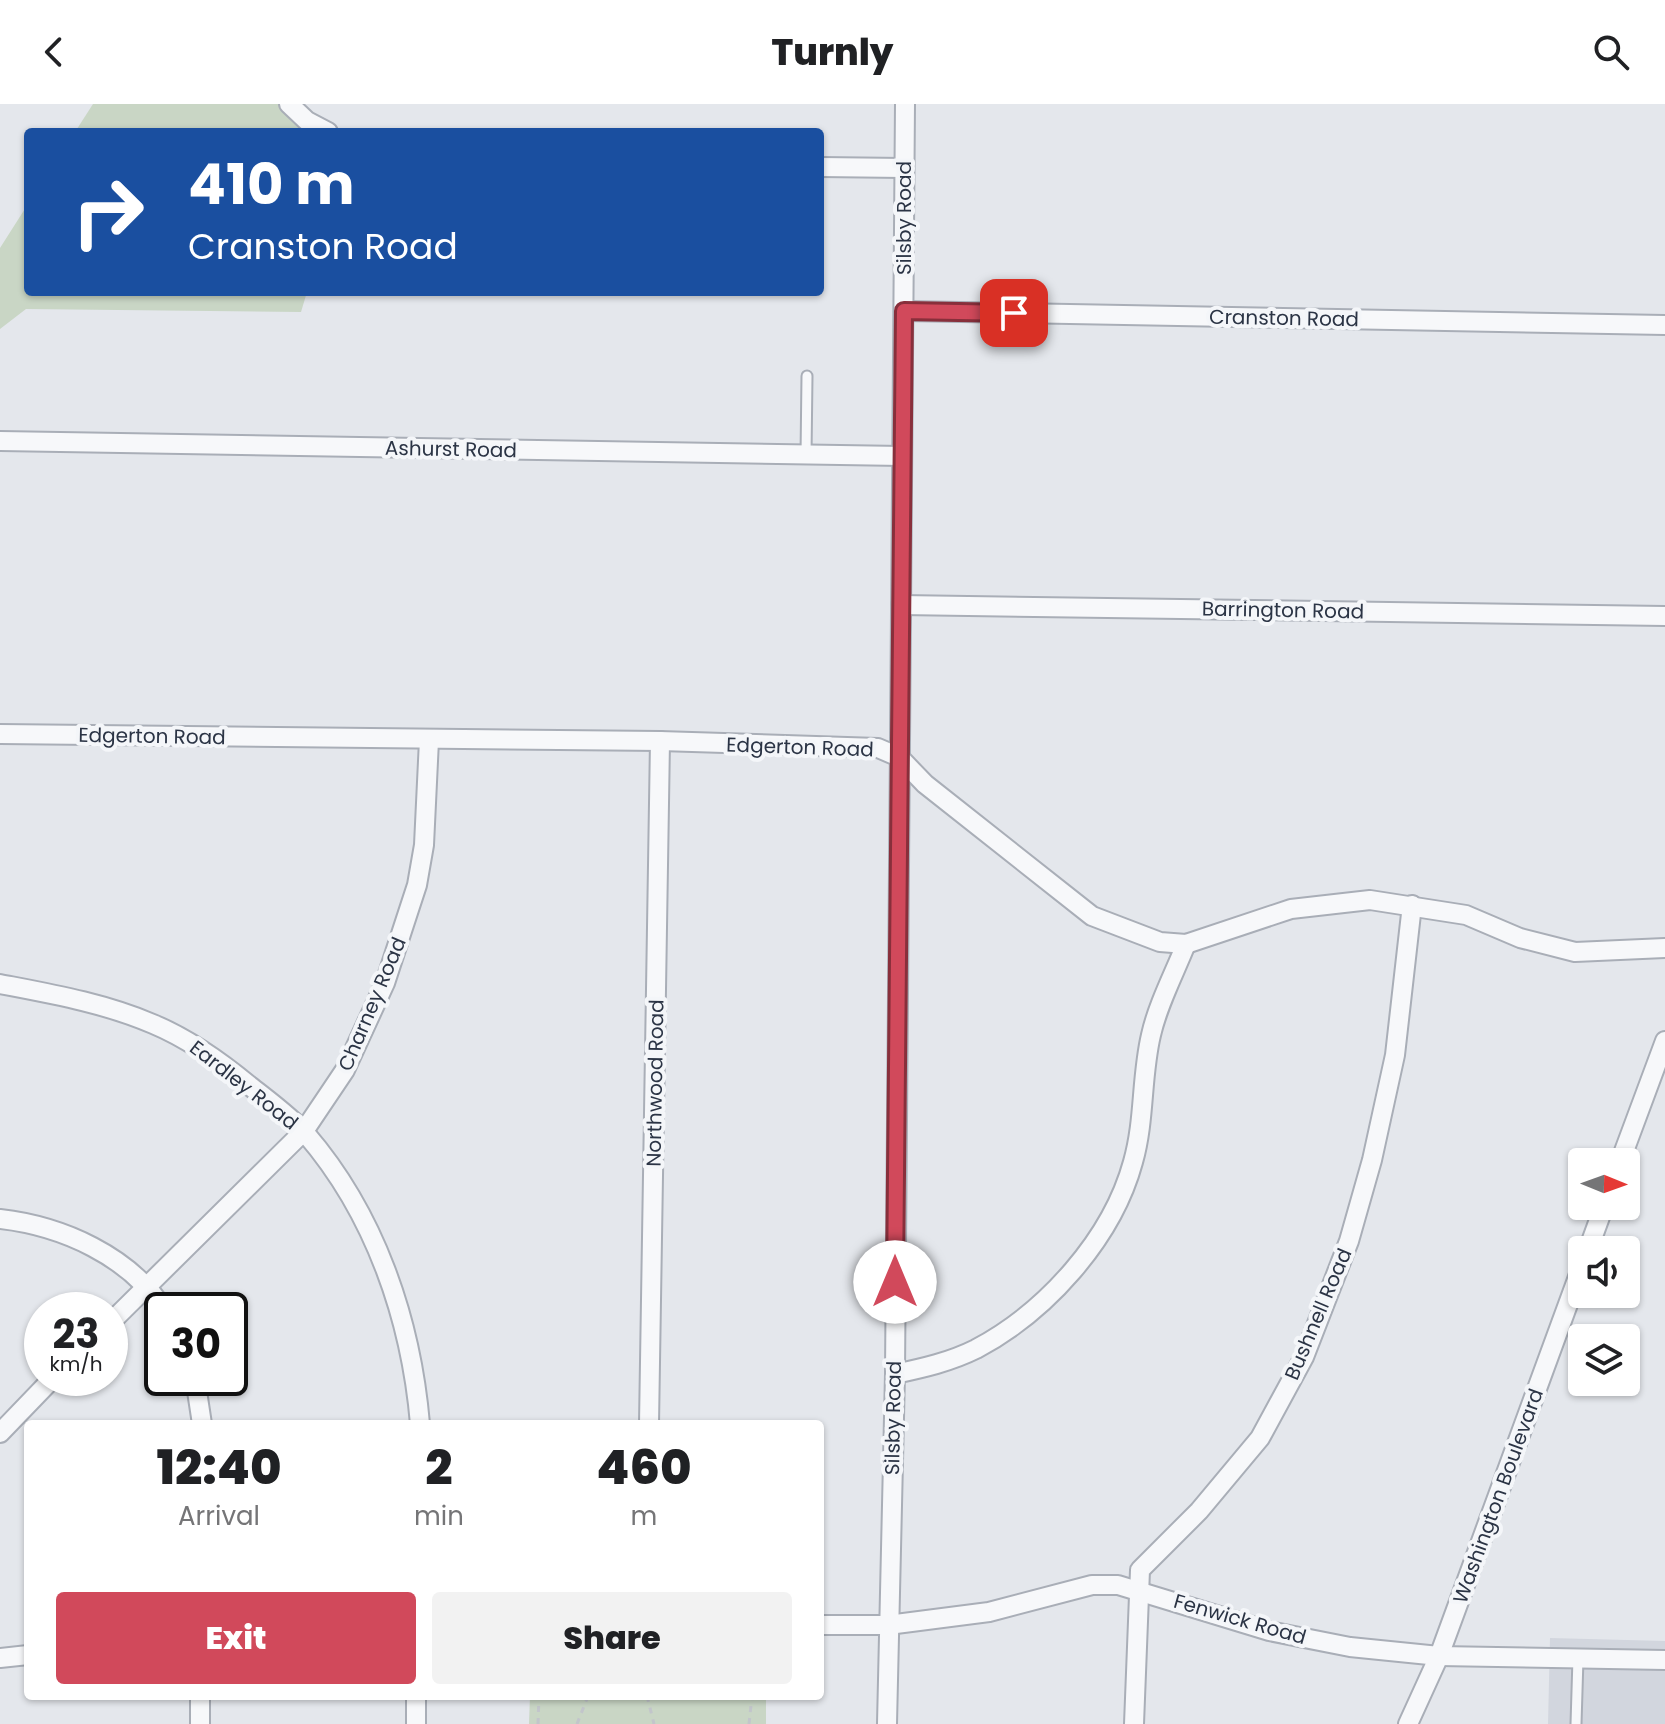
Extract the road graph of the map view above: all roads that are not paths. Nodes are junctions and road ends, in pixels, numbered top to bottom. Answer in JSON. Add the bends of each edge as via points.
{"nodes":[{"id":1,"x":289,"y":104,"type":"edge"},
{"id":2,"x":905,"y":104,"type":"edge"},
{"id":3,"x":320,"y":128,"type":"edge"},
{"id":4,"x":824,"y":167,"type":"edge"},
{"id":5,"x":904,"y":168,"type":"junction"},
{"id":6,"x":904,"y":311,"type":"junction"},
{"id":7,"x":1665,"y":325,"type":"edge"},
{"id":8,"x":807,"y":376,"type":"dead end"},
{"id":9,"x":0,"y":441,"type":"edge"},
{"id":10,"x":806,"y":455,"type":"junction"},
{"id":11,"x":902,"y":456,"type":"junction"},
{"id":12,"x":901,"y":605,"type":"junction"},
{"id":13,"x":1665,"y":616,"type":"edge"},
{"id":14,"x":0,"y":734,"type":"edge"},
{"id":15,"x":429,"y":740,"type":"junction"},
{"id":16,"x":660,"y":741,"type":"junction"},
{"id":17,"x":899,"y":757,"type":"junction"},
{"id":18,"x":1412,"y":905,"type":"junction"},
{"id":19,"x":1186,"y":944,"type":"junction"},
{"id":20,"x":1665,"y":948,"type":"edge"},
{"id":21,"x":0,"y":984,"type":"edge"},
{"id":22,"x":1665,"y":1041,"type":"edge"},
{"id":23,"x":304,"y":1131,"type":"junction"},
{"id":24,"x":1625,"y":1148,"type":"edge"},
{"id":25,"x":0,"y":1219,"type":"edge"},
{"id":26,"x":149,"y":1286,"type":"junction"},
{"id":27,"x":153,"y":1292,"type":"edge"},
{"id":28,"x":1568,"y":1304,"type":"edge"},
{"id":29,"x":128,"y":1306,"type":"edge"},
{"id":30,"x":895,"y":1374,"type":"junction"},
{"id":31,"x":36,"y":1396,"type":"edge"},
{"id":32,"x":198,"y":1396,"type":"edge"},
{"id":33,"x":201,"y":1420,"type":"edge"},
{"id":34,"x":419,"y":1420,"type":"edge"},
{"id":35,"x":649,"y":1420,"type":"edge"},
{"id":36,"x":0,"y":1433,"type":"edge"},
{"id":37,"x":1137,"y":1588,"type":"junction"},
{"id":38,"x":824,"y":1625,"type":"edge"},
{"id":39,"x":888,"y":1625,"type":"junction"},
{"id":40,"x":24,"y":1655,"type":"edge"},
{"id":41,"x":1439,"y":1656,"type":"junction"},
{"id":42,"x":0,"y":1658,"type":"edge"},
{"id":43,"x":1578,"y":1658,"type":"junction"},
{"id":44,"x":1665,"y":1660,"type":"edge"},
{"id":45,"x":200,"y":1700,"type":"edge"},
{"id":46,"x":416,"y":1700,"type":"edge"},
{"id":47,"x":200,"y":1724,"type":"edge"},
{"id":48,"x":416,"y":1724,"type":"edge"},
{"id":49,"x":887,"y":1724,"type":"edge"},
{"id":50,"x":1134,"y":1724,"type":"edge"},
{"id":51,"x":1408,"y":1724,"type":"edge"},
{"id":52,"x":1576,"y":1724,"type":"edge"}],
"edges":[{"from":1,"to":3,"type":"street"},
{"from":2,"to":5,"type":"street","name":"Silsby Road"},
{"from":4,"to":5,"type":"street"},
{"from":5,"to":6,"type":"street","name":"Silsby Road"},
{"from":6,"to":7,"type":"street","name":"Cranston Road"},
{"from":6,"to":11,"type":"street","name":"Silsby Road"},
{"from":8,"to":10,"type":"lane"},
{"from":9,"to":10,"type":"street","name":"Ashurst Road"},
{"from":10,"to":11,"type":"street","name":"Ashurst Road"},
{"from":11,"to":12,"type":"street","name":"Silsby Road"},
{"from":12,"to":13,"type":"street","name":"Barrington Road"},
{"from":12,"to":17,"type":"street","name":"Silsby Road"},
{"from":14,"to":15,"type":"street","name":"Edgerton Road"},
{"from":15,"to":16,"type":"street","name":"Edgerton Road"},
{"from":15,"to":23,"type":"street","name":"Charney Road","via":[[424,845],[405,928],[360,1044]]},
{"from":16,"to":17,"type":"street","name":"Edgerton Road","via":[[878,748]]},
{"from":16,"to":35,"type":"street","name":"Northwood Road"},
{"from":17,"to":19,"type":"street","name":"Edgerton Road","via":[[925,784],[1092,916],[1138,936]]},
{"from":17,"to":30,"type":"street","name":"Silsby Road"},
{"from":18,"to":19,"type":"street","name":"Edgerton Road","via":[[1370,900],[1319,904]]},
{"from":18,"to":20,"type":"street","name":"Edgerton Road","via":[[1466,915],[1520,938],[1575,952]]},
{"from":18,"to":37,"type":"street","name":"Bushnell Road","via":[[1395,1055],[1372,1160],[1349,1241],[1304,1357],[1260,1438],[1140,1570]]},
{"from":19,"to":30,"type":"street","via":[[1151,1032],[1133,1165],[1104,1227],[1057,1288],[1012,1327],[938,1364]]},
{"from":21,"to":23,"type":"street","name":"Eardley Road","via":[[82,1000],[155,1025],[224,1064]]},
{"from":22,"to":24,"type":"street"},
{"from":23,"to":26,"type":"street","name":"Charney Road"},
{"from":23,"to":34,"type":"street","name":"Eardley Road","via":[[347,1193],[386,1270],[406,1333]]},
{"from":25,"to":26,"type":"street","via":[[74,1238]]},
{"from":26,"to":27,"type":"street"},
{"from":26,"to":29,"type":"street","name":"Charney Road"},
{"from":28,"to":41,"type":"street","name":"Washington Boulevard"},
{"from":30,"to":39,"type":"street","name":"Silsby Road"},
{"from":31,"to":36,"type":"street"},
{"from":32,"to":33,"type":"street"},
{"from":37,"to":39,"type":"street","name":"Fenwick Road","via":[[1092,1585],[989,1612]]},
{"from":37,"to":41,"type":"street","name":"Fenwick Road","via":[[1269,1631],[1350,1647]]},
{"from":37,"to":50,"type":"street","name":"Bushnell Road"},
{"from":38,"to":39,"type":"street","name":"Fenwick Road"},
{"from":39,"to":49,"type":"street","name":"Silsby Road"},
{"from":40,"to":42,"type":"street"},
{"from":41,"to":43,"type":"street","name":"Fenwick Road"},
{"from":41,"to":51,"type":"street","name":"Washington Boulevard"},
{"from":43,"to":44,"type":"street","name":"Fenwick Road"},
{"from":43,"to":52,"type":"lane"},
{"from":45,"to":47,"type":"street"},
{"from":46,"to":48,"type":"street"}]}
